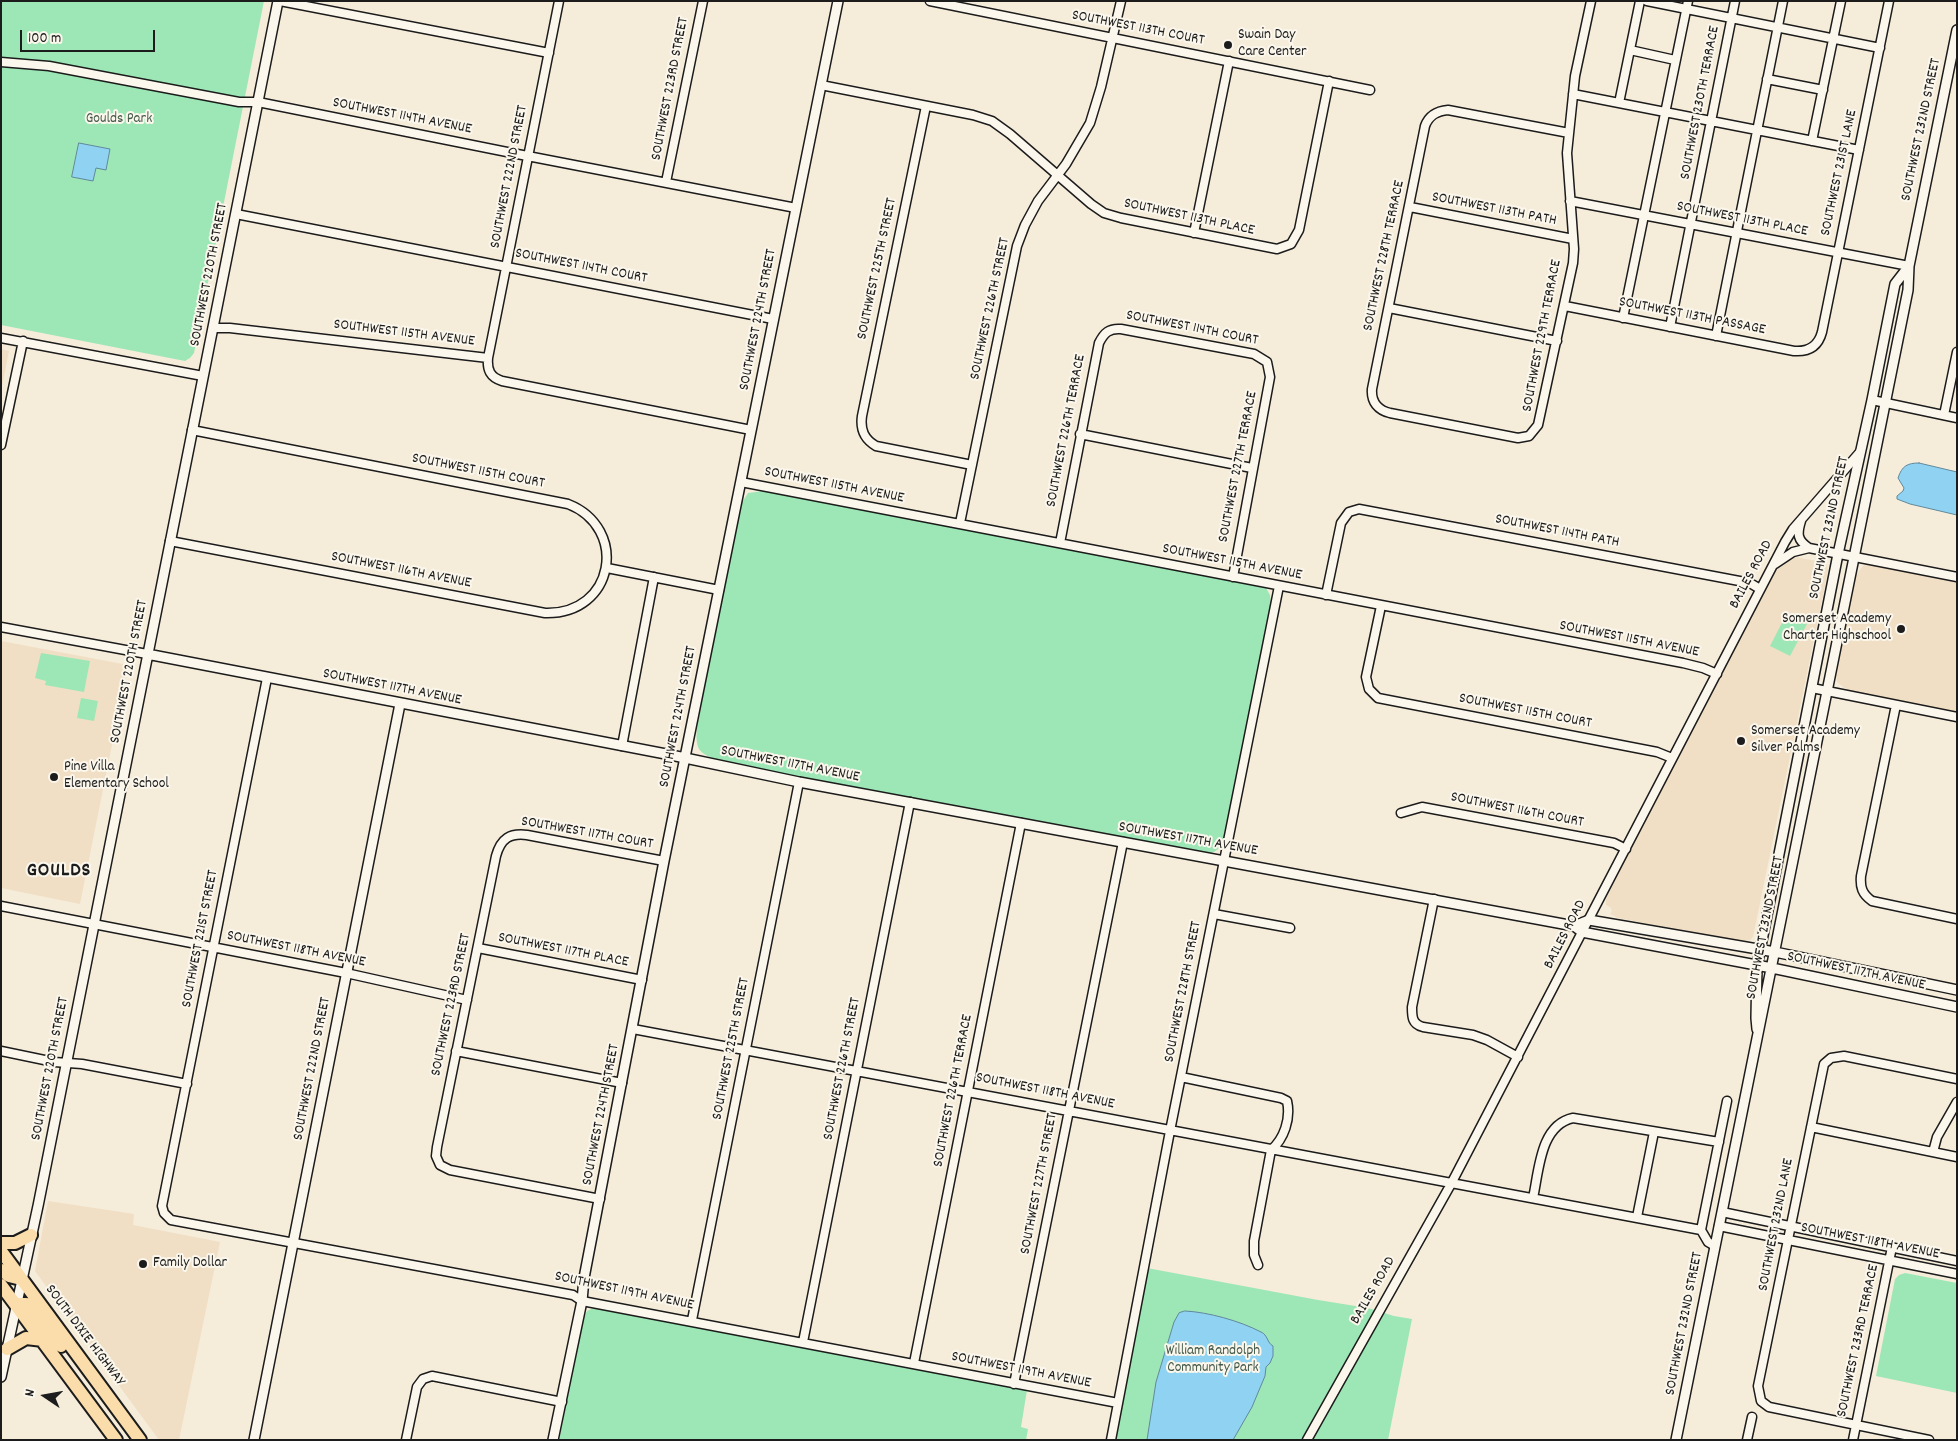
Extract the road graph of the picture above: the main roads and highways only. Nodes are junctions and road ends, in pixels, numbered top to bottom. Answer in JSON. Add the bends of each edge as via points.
{"nodes":[{"id":1,"x":31,"y":1235,"type":"road end"},
{"id":2,"x":1,"y":1243,"type":"edge"},
{"id":3,"x":1,"y":1251,"type":"edge"},
{"id":4,"x":1,"y":1270,"type":"edge"},
{"id":5,"x":21,"y":1279,"type":"junction"},
{"id":6,"x":1,"y":1285,"type":"edge"},
{"id":7,"x":16,"y":1304,"type":"junction"},
{"id":8,"x":43,"y":1340,"type":"junction"},
{"id":9,"x":7,"y":1349,"type":"road end"},
{"id":10,"x":122,"y":1414,"type":"junction"},
{"id":11,"x":116,"y":1440,"type":"edge"},
{"id":12,"x":140,"y":1440,"type":"edge"}],
"edges":[{"from":1,"to":2,"type":"highway","via":[[15,1243]]},
{"from":3,"to":5,"type":"highway","name":"SOUTH DIXIE HIGHWAY"},
{"from":4,"to":5,"type":"highway"},
{"from":5,"to":10,"type":"highway","name":"SOUTH DIXIE HIGHWAY"},
{"from":6,"to":7,"type":"highway"},
{"from":7,"to":8,"type":"highway"},
{"from":7,"to":10,"type":"highway","via":[[26,1304],[34,1311],[102,1402]]},
{"from":8,"to":9,"type":"highway","via":[[26,1338]]},
{"from":8,"to":11,"type":"highway"},
{"from":10,"to":12,"type":"highway","name":"SOUTH DIXIE HIGHWAY"}]}
